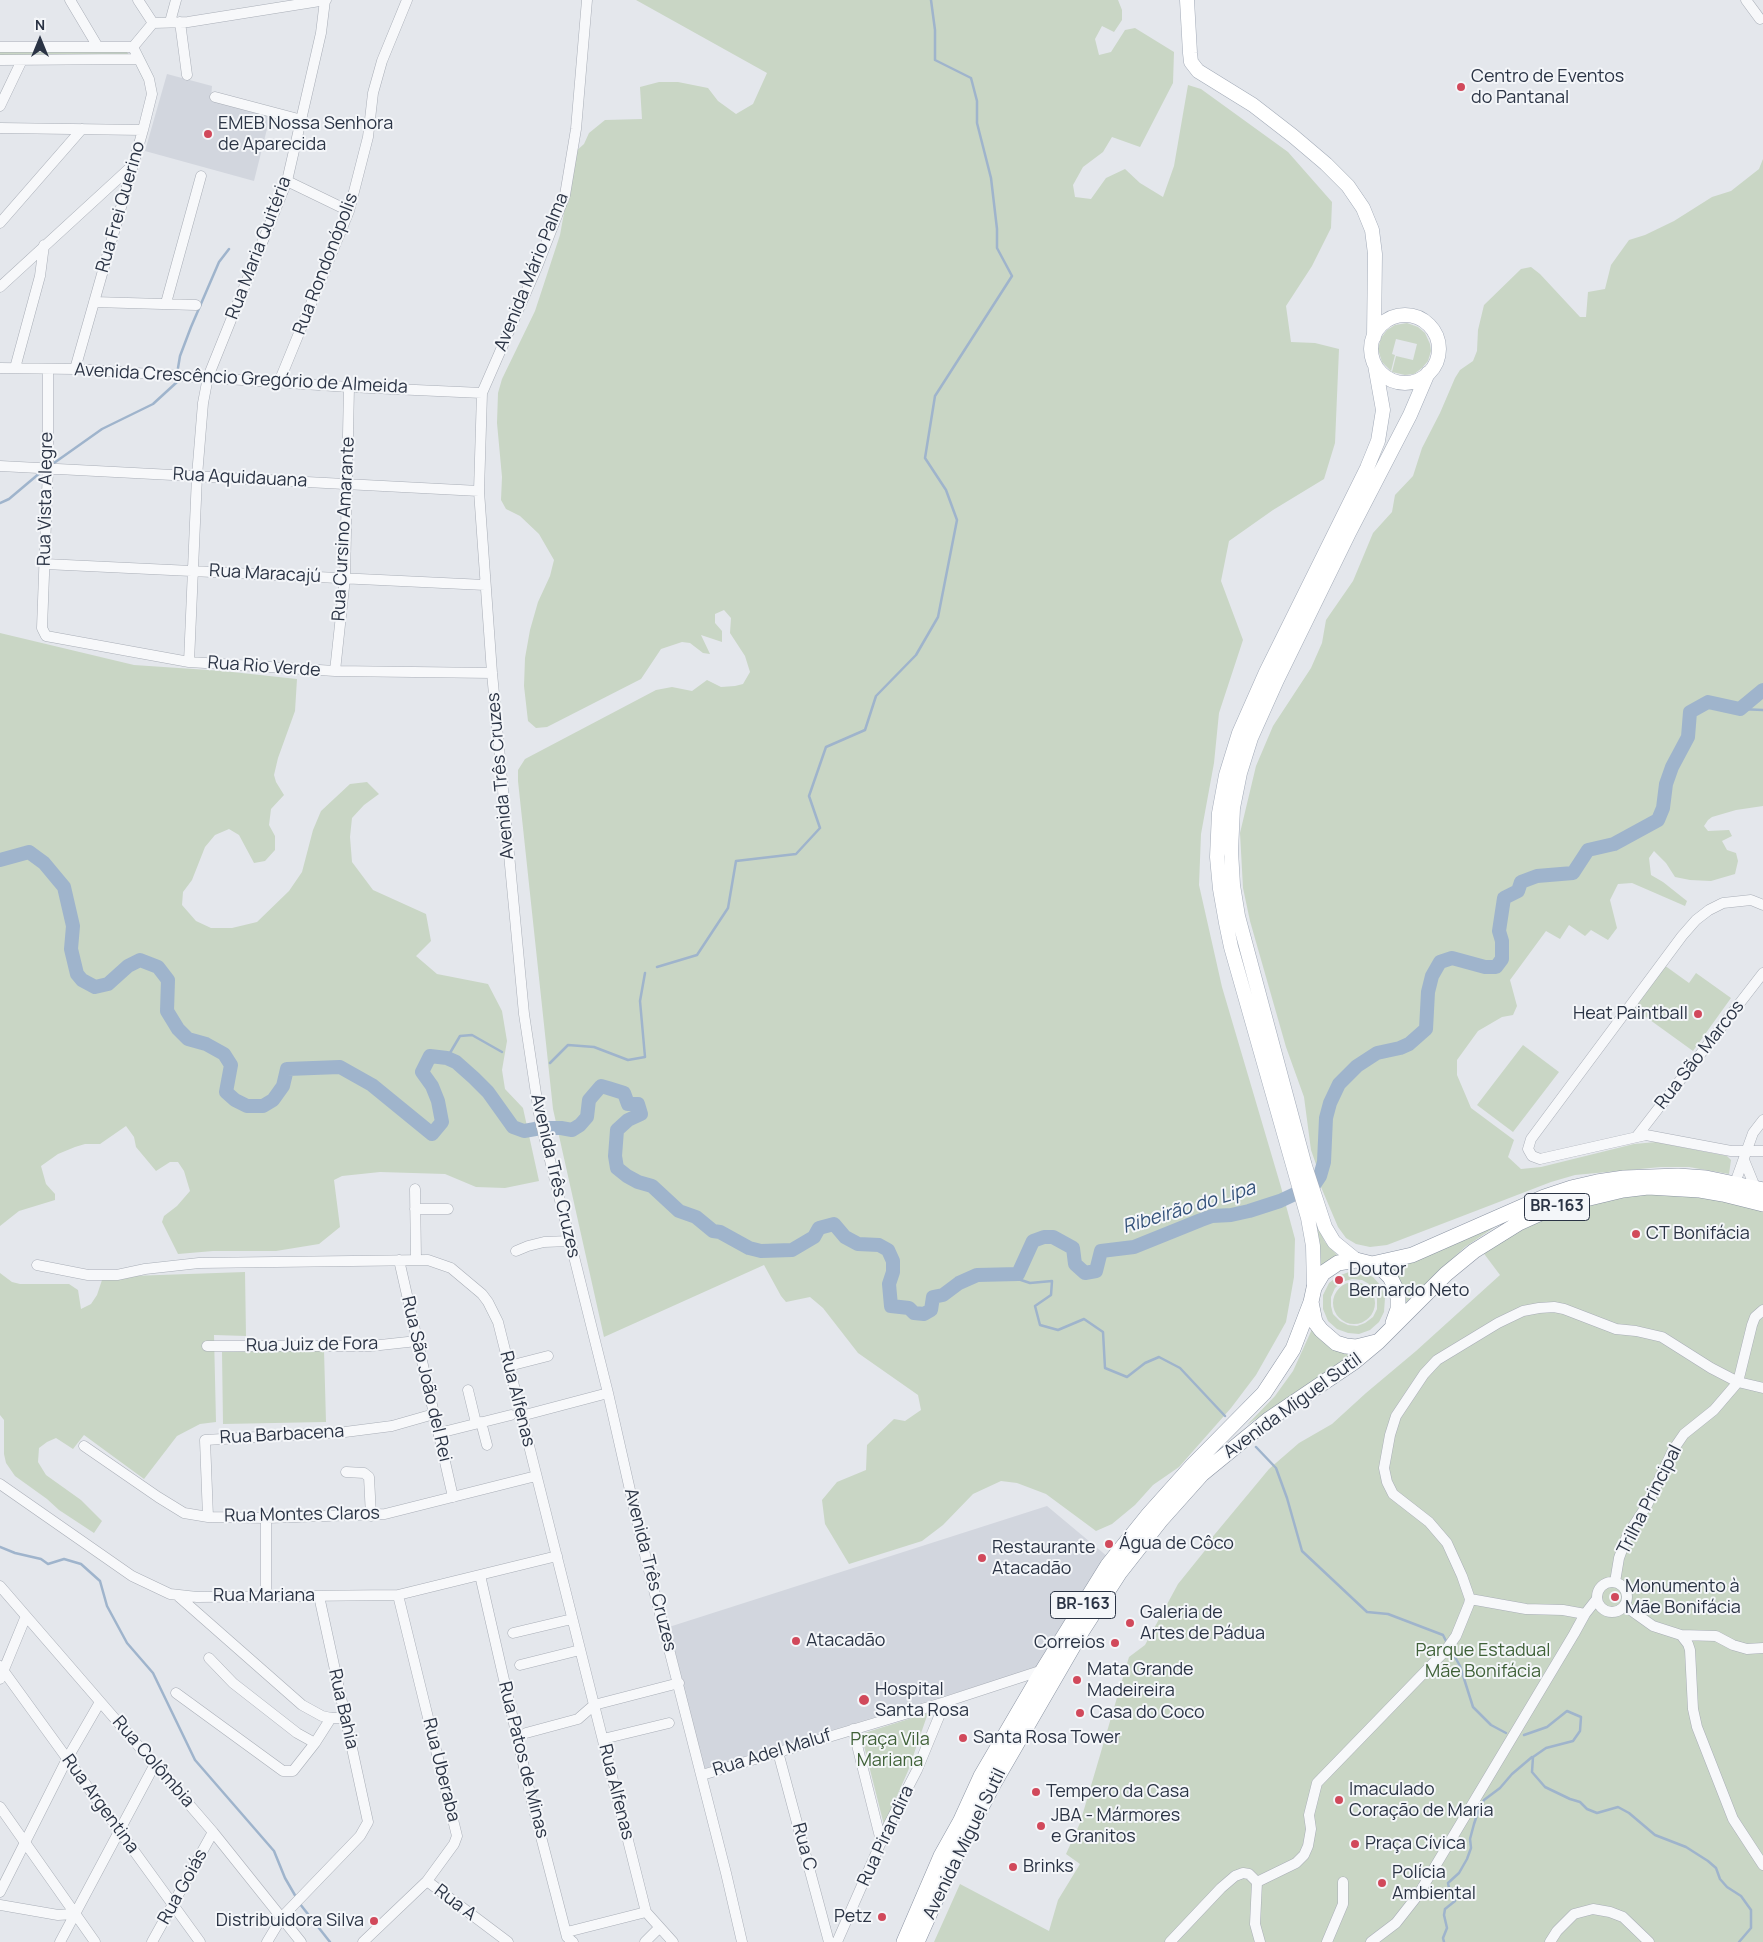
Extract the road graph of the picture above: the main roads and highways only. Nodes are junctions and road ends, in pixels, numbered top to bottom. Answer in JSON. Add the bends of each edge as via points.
{"nodes":[{"id":1,"x":1187,"y":0,"type":"edge"},
{"id":2,"x":1375,"y":282,"type":"junction"},
{"id":3,"x":1394,"y":317,"type":"junction"},
{"id":4,"x":1374,"y":337,"type":"junction"},
{"id":5,"x":1375,"y":365,"type":"junction"},
{"id":6,"x":1428,"y":373,"type":"junction"},
{"id":7,"x":1299,"y":1168,"type":"junction"},
{"id":8,"x":1759,"y":1189,"type":"edge"},
{"id":9,"x":1310,"y":1203,"type":"junction"},
{"id":10,"x":1763,"y":1204,"type":"edge"},
{"id":11,"x":1356,"y":1260,"type":"junction"},
{"id":12,"x":1372,"y":1264,"type":"junction"},
{"id":13,"x":1312,"y":1295,"type":"junction"},
{"id":14,"x":1390,"y":1329,"type":"junction"},
{"id":15,"x":1378,"y":1342,"type":"junction"},
{"id":16,"x":904,"y":1942,"type":"edge"},
{"id":17,"x":917,"y":1942,"type":"edge"}],
"edges":[{"from":1,"to":2,"type":"main road","via":[[1191,62],[1198,71],[1253,105],[1293,136],[1348,186],[1364,208],[1374,241]]},
{"from":2,"to":3,"type":"main road","via":[[1384,304]]},
{"from":2,"to":4,"type":"main road"},
{"from":3,"to":4,"type":"main road","via":[[1383,323]]},
{"from":3,"to":6,"type":"main road","via":[[1414,317],[1433,330],[1439,352]]},
{"from":4,"to":5,"type":"main road","via":[[1371,350]]},
{"from":5,"to":6,"type":"main road","via":[[1386,377],[1400,382],[1415,381]]},
{"from":5,"to":7,"type":"main road","via":[[1383,410],[1378,441],[1239,734],[1226,775],[1219,813],[1220,890],[1227,931]]},
{"from":6,"to":7,"type":"main road","via":[[1273,688],[1251,738],[1233,808],[1231,851],[1238,916]]},
{"from":7,"to":9,"type":"main road"},
{"from":8,"to":12,"type":"highway","number":"BR-163","via":[[1678,1176],[1597,1182],[1544,1197],[1412,1255]]},
{"from":9,"to":11,"type":"main road","via":[[1329,1236]]},
{"from":9,"to":13,"type":"main road"},
{"from":10,"to":14,"type":"highway","name":"Avenida Miguel Sutil","number":"BR-163","via":[[1700,1190],[1648,1187],[1599,1195],[1550,1209],[1519,1223],[1474,1251]]},
{"from":11,"to":12,"type":"highway","number":"BR-163"},
{"from":11,"to":13,"type":"highway","number":"BR-163","via":[[1330,1268],[1318,1280]]},
{"from":12,"to":14,"type":"highway","via":[[1390,1277],[1395,1287],[1397,1314]]},
{"from":13,"to":15,"type":"highway","via":[[1312,1312],[1328,1338],[1356,1347]]},
{"from":13,"to":16,"type":"highway","name":"Avenida Miguel Sutil","number":"BR-163","via":[[1293,1349],[1276,1378],[1240,1420],[1192,1466],[1110,1562],[981,1776],[941,1856]]},
{"from":14,"to":15,"type":"highway","name":"Avenida Miguel Sutil","number":"BR-163"},
{"from":15,"to":17,"type":"highway","name":"Avenida Miguel Sutil","number":"BR-163","via":[[1247,1435],[1202,1474],[1120,1572],[994,1783],[952,1863]]}]}
